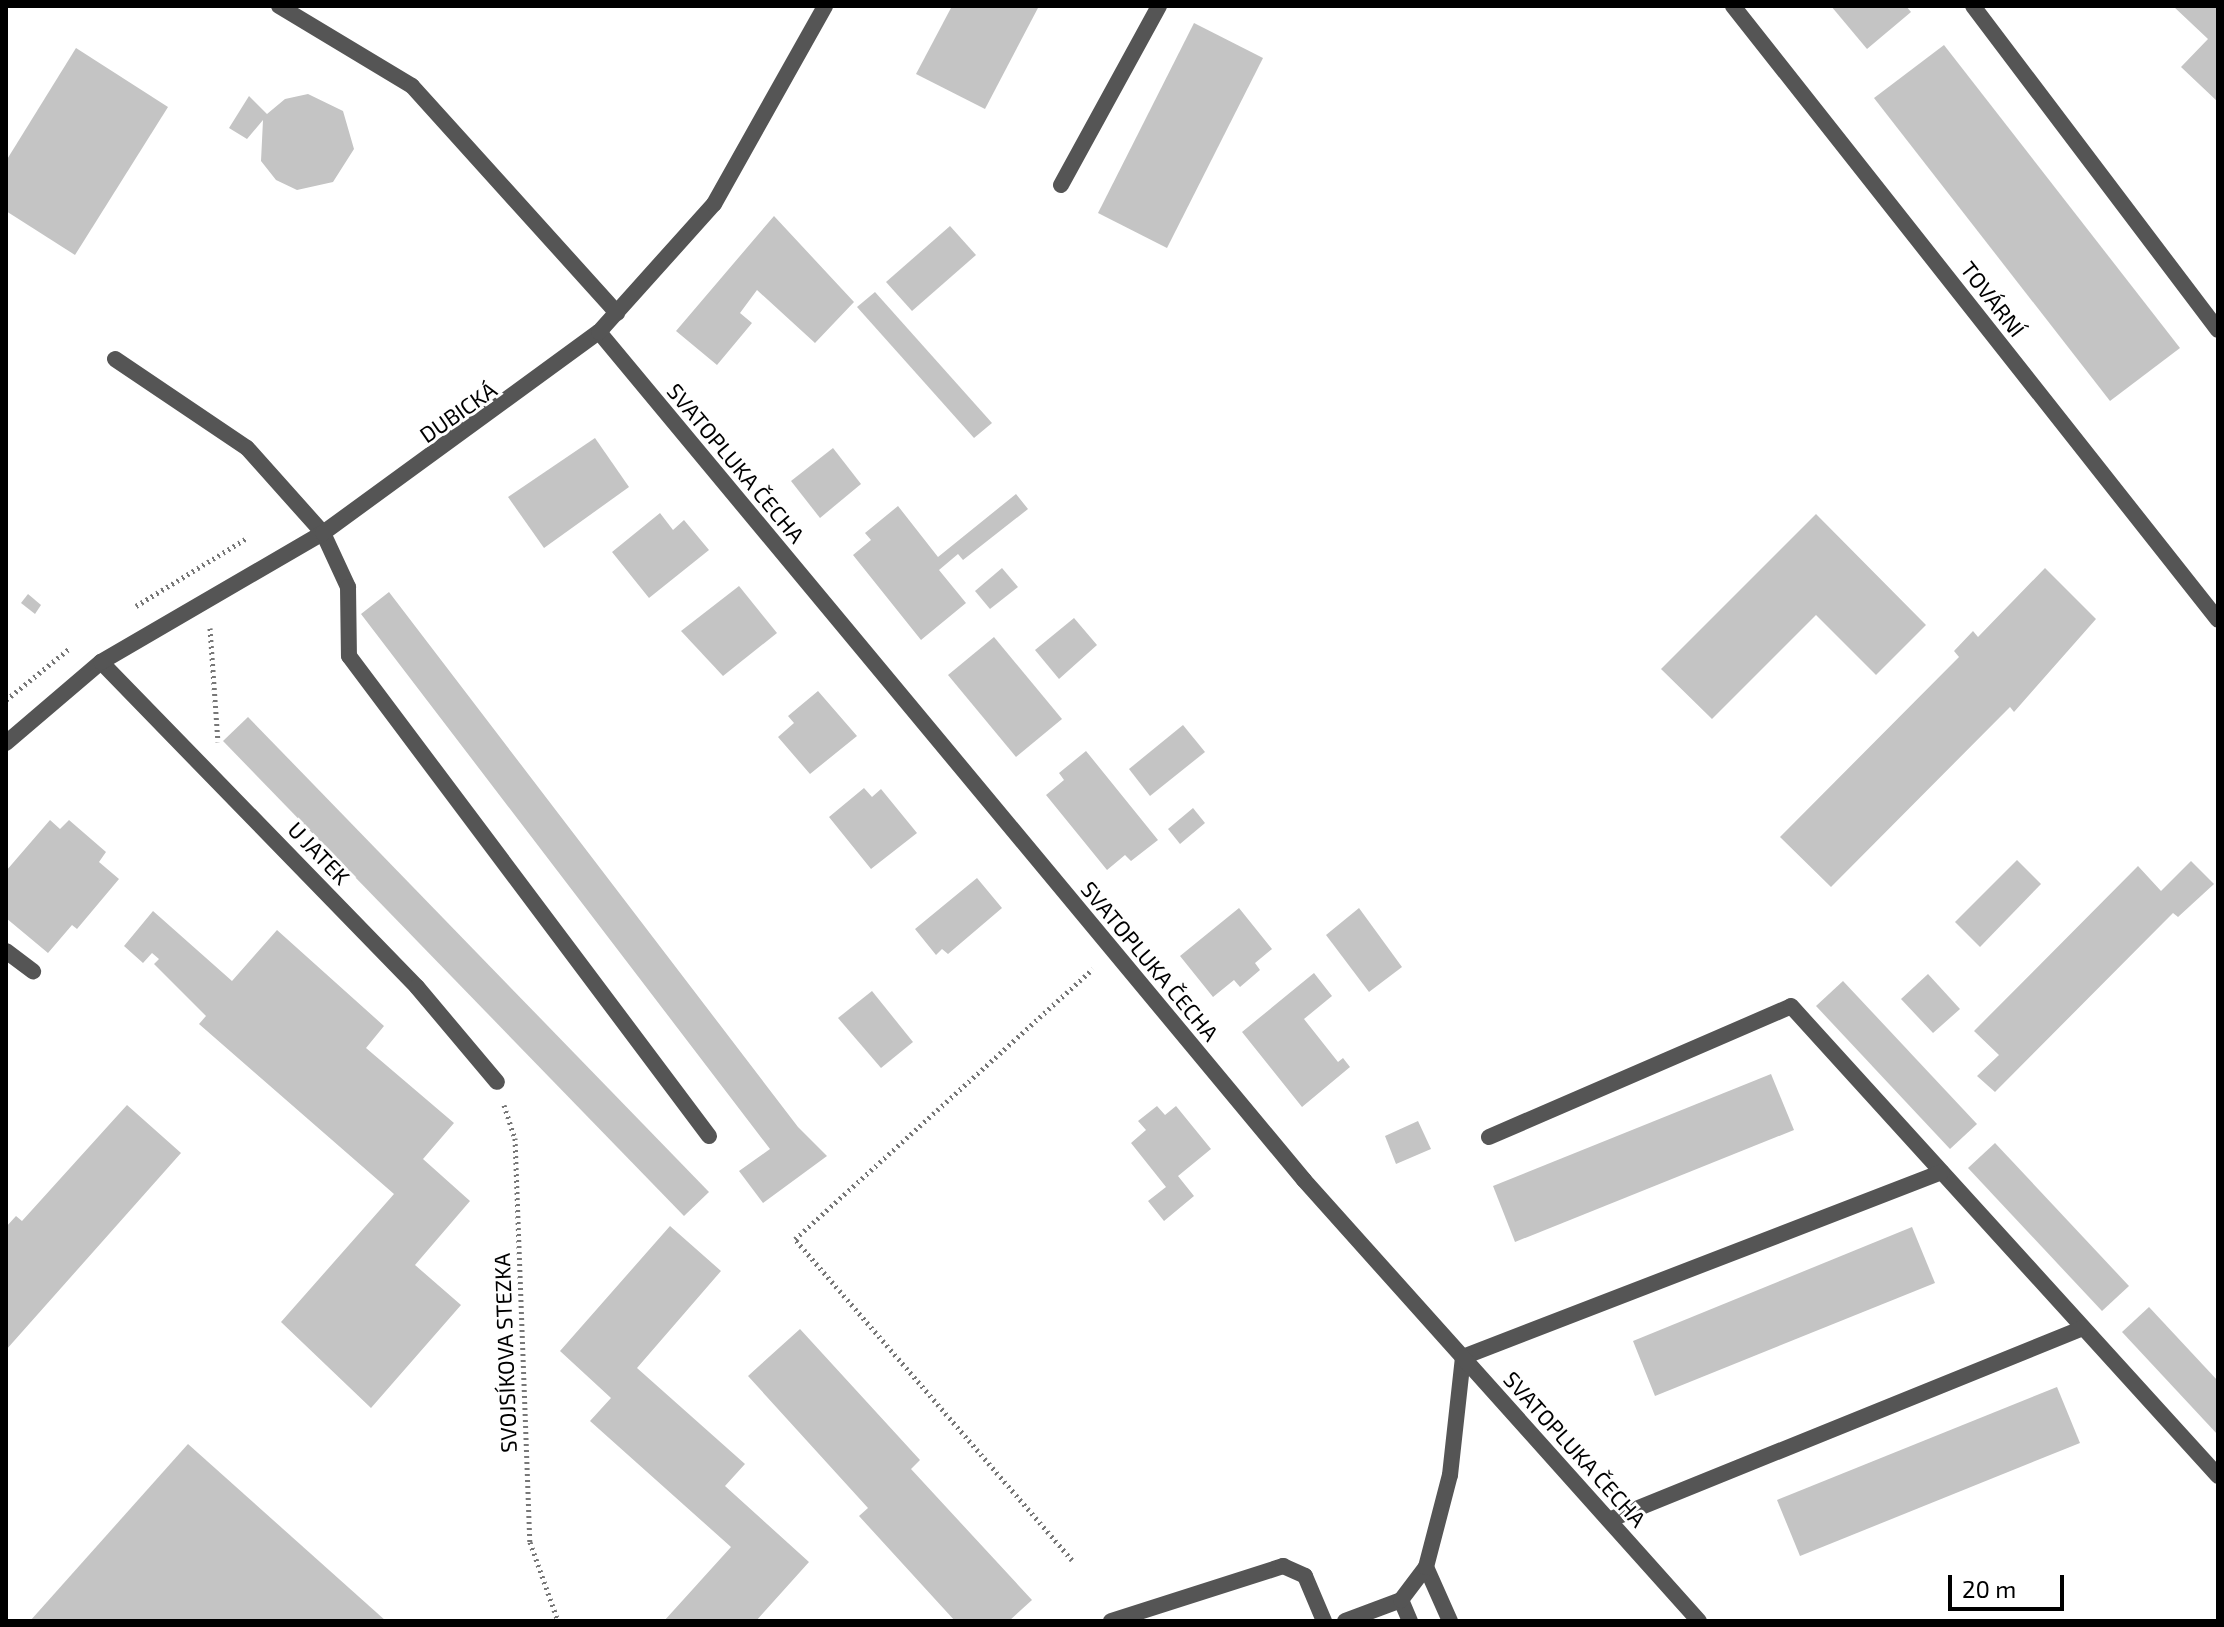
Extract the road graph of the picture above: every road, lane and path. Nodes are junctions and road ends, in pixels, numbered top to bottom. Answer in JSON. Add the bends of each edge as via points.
{"nodes":[{"id":1,"x":279,"y":6,"type":"edge"},
{"id":2,"x":825,"y":6,"type":"edge"},
{"id":3,"x":1159,"y":6,"type":"edge"},
{"id":4,"x":1733,"y":6,"type":"edge"},
{"id":5,"x":1973,"y":6,"type":"edge"},
{"id":6,"x":1061,"y":185,"type":"dead end"},
{"id":7,"x":617,"y":313,"type":"junction"},
{"id":8,"x":2218,"y":330,"type":"edge"},
{"id":9,"x":599,"y":332,"type":"junction"},
{"id":10,"x":115,"y":359,"type":"dead end"},
{"id":11,"x":323,"y":533,"type":"junction"},
{"id":12,"x":208,"y":597,"type":"junction"},
{"id":13,"x":2218,"y":620,"type":"edge"},
{"id":14,"x":101,"y":662,"type":"junction"},
{"id":15,"x":6,"y":743,"type":"edge"},
{"id":16,"x":221,"y":783,"type":"junction"},
{"id":17,"x":6,"y":951,"type":"edge"},
{"id":18,"x":1113,"y":951,"type":"junction"},
{"id":19,"x":33,"y":971,"type":"dead end"},
{"id":20,"x":497,"y":1082,"type":"joint"},
{"id":21,"x":709,"y":1136,"type":"dead end"},
{"id":22,"x":1489,"y":1137,"type":"dead end"},
{"id":23,"x":1942,"y":1172,"type":"junction"},
{"id":24,"x":2083,"y":1328,"type":"junction"},
{"id":25,"x":1463,"y":1357,"type":"junction"},
{"id":26,"x":2218,"y":1476,"type":"edge"},
{"id":27,"x":1609,"y":1520,"type":"junction"},
{"id":28,"x":1072,"y":1560,"type":"dead end"},
{"id":29,"x":1426,"y":1567,"type":"junction"},
{"id":30,"x":1401,"y":1600,"type":"junction"},
{"id":31,"x":1684,"y":1603,"type":"junction"},
{"id":32,"x":558,"y":1621,"type":"edge"},
{"id":33,"x":1111,"y":1621,"type":"edge"},
{"id":34,"x":1324,"y":1621,"type":"edge"},
{"id":35,"x":1345,"y":1621,"type":"edge"},
{"id":36,"x":1410,"y":1621,"type":"edge"},
{"id":37,"x":1450,"y":1621,"type":"edge"},
{"id":38,"x":1681,"y":1621,"type":"edge"},
{"id":39,"x":1699,"y":1621,"type":"edge"}],
"edges":[{"from":1,"to":7,"type":"street","via":[[412,86]]},
{"from":2,"to":7,"type":"street","name":"DUBICKÁ","via":[[714,204]]},
{"from":3,"to":6,"type":"street"},
{"from":4,"to":13,"type":"street","name":"TOVÁRNÍ"},
{"from":5,"to":8,"type":"street"},
{"from":7,"to":9,"type":"street","name":"DUBICKÁ"},
{"from":9,"to":11,"type":"street","name":"DUBICKÁ"},
{"from":9,"to":18,"type":"street","name":"SVATOPLUKA ČECHA"},
{"from":10,"to":11,"type":"street","via":[[247,448]]},
{"from":11,"to":12,"type":"street","name":"DUBICKÁ"},
{"from":11,"to":21,"type":"street","via":[[348,587],[349,656]]},
{"from":12,"to":14,"type":"street","name":"DUBICKÁ"},
{"from":12,"to":16,"type":"path"},
{"from":14,"to":15,"type":"street","name":"DUBICKÁ"},
{"from":14,"to":16,"type":"street","name":"U JATEK"},
{"from":16,"to":20,"type":"street","name":"U JATEK","via":[[417,987]]},
{"from":17,"to":19,"type":"street"},
{"from":18,"to":25,"type":"street","name":"SVATOPLUKA ČECHA"},
{"from":18,"to":28,"type":"path","via":[[795,1239]]},
{"from":20,"to":32,"type":"path","name":"SVOJSÍKOVA STEZKA","via":[[515,1138],[530,1542]]},
{"from":22,"to":23,"type":"street","via":[[1791,1006]]},
{"from":23,"to":24,"type":"street"},
{"from":23,"to":25,"type":"street"},
{"from":24,"to":26,"type":"street"},
{"from":24,"to":27,"type":"street"},
{"from":25,"to":27,"type":"street","name":"SVATOPLUKA ČECHA"},
{"from":25,"to":29,"type":"street","via":[[1450,1475]]},
{"from":27,"to":31,"type":"street","name":"SVATOPLUKA ČECHA"},
{"from":29,"to":30,"type":"street"},
{"from":29,"to":37,"type":"street"},
{"from":30,"to":35,"type":"street"},
{"from":30,"to":36,"type":"street"},
{"from":31,"to":38,"type":"street"},
{"from":31,"to":39,"type":"street","name":"SVATOPLUKA ČECHA"},
{"from":33,"to":34,"type":"street","via":[[1283,1566],[1305,1576]]}]}
